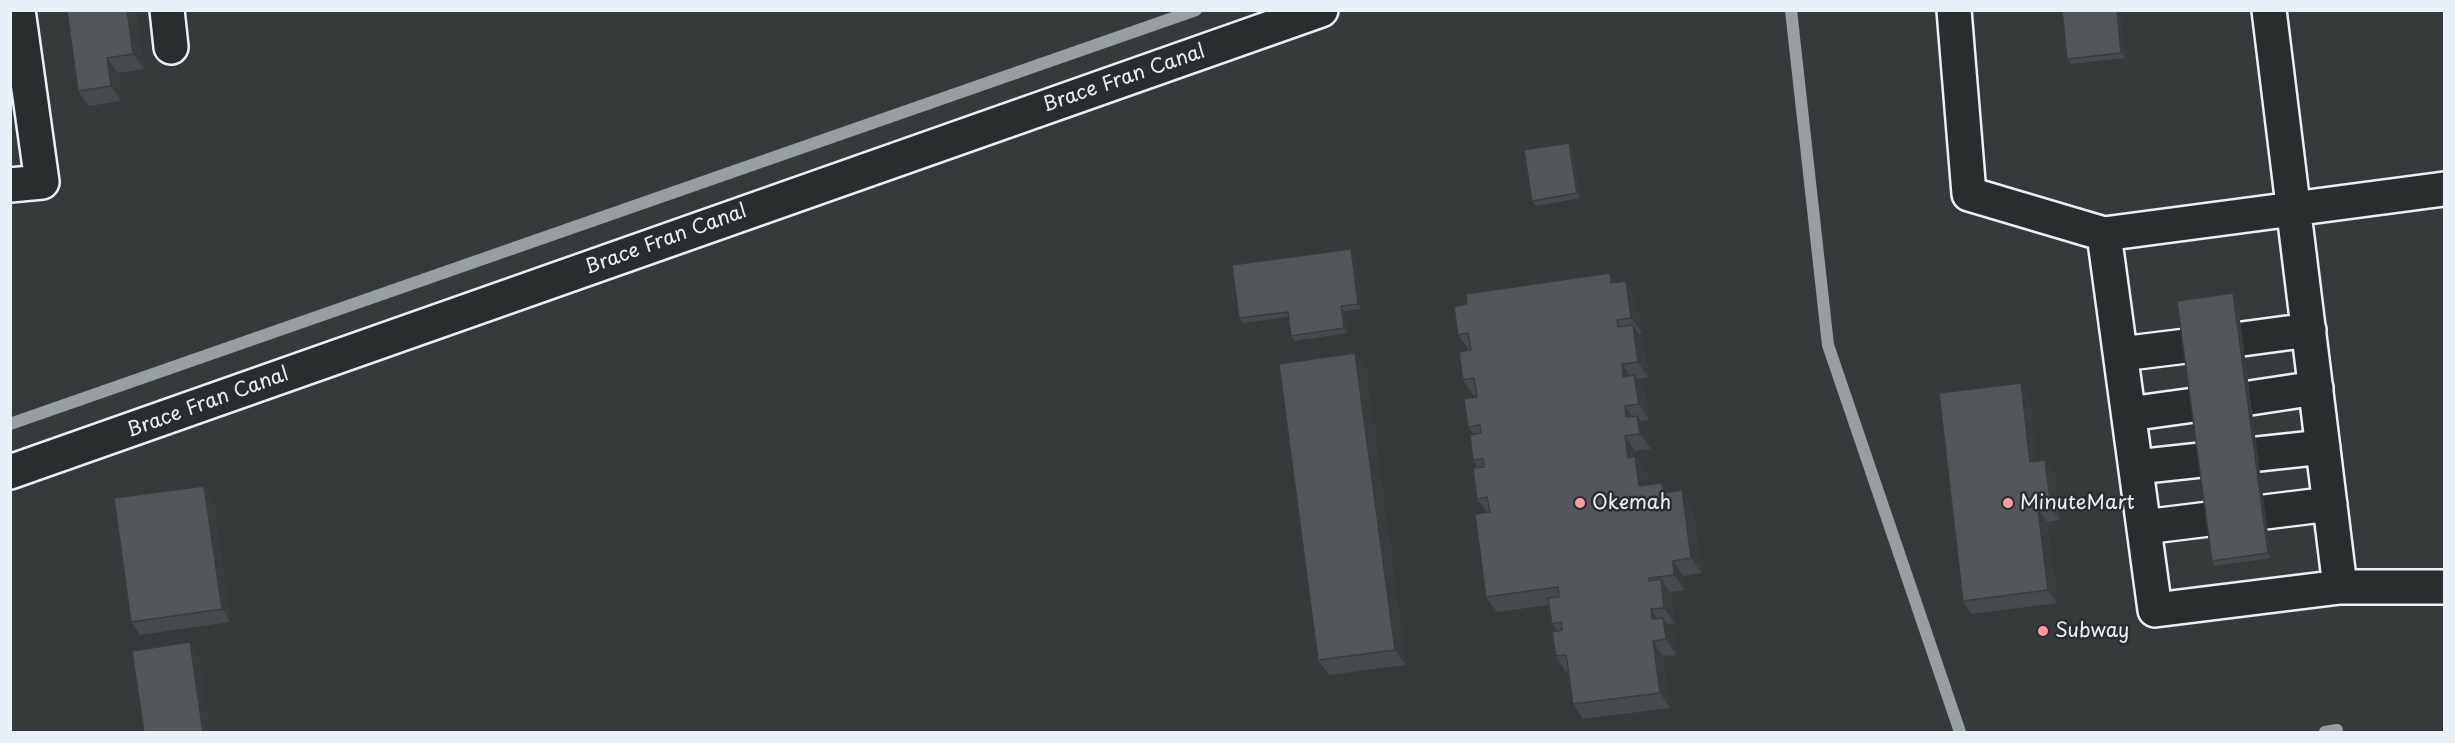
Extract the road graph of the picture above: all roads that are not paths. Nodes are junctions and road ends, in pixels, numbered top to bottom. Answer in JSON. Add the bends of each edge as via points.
{"nodes":[{"id":1,"x":18,"y":10,"type":"edge"},
{"id":2,"x":166,"y":10,"type":"edge"},
{"id":3,"x":1321,"y":10,"type":"edge"},
{"id":4,"x":1954,"y":10,"type":"edge"},
{"id":5,"x":2269,"y":10,"type":"edge"},
{"id":6,"x":17,"y":46,"type":"edge"},
{"id":7,"x":171,"y":47,"type":"dead end"},
{"id":8,"x":26,"y":183,"type":"edge"},
{"id":9,"x":2445,"y":189,"type":"edge"},
{"id":10,"x":2294,"y":209,"type":"junction"},
{"id":11,"x":2104,"y":234,"type":"junction"},
{"id":12,"x":2309,"y":330,"type":"junction"},
{"id":13,"x":2242,"y":339,"type":"edge"},
{"id":14,"x":2186,"y":346,"type":"edge"},
{"id":15,"x":2121,"y":354,"type":"junction"},
{"id":16,"x":2316,"y":388,"type":"junction"},
{"id":17,"x":2250,"y":398,"type":"edge"},
{"id":18,"x":2194,"y":405,"type":"edge"},
{"id":19,"x":2129,"y":414,"type":"junction"},
{"id":20,"x":2323,"y":447,"type":"junction"},
{"id":21,"x":2258,"y":454,"type":"dead end"},
{"id":22,"x":2201,"y":460,"type":"edge"},
{"id":23,"x":2136,"y":467,"type":"junction"},
{"id":24,"x":10,"y":472,"type":"edge"},
{"id":25,"x":2330,"y":504,"type":"junction"},
{"id":26,"x":2265,"y":512,"type":"edge"},
{"id":27,"x":2209,"y":519,"type":"edge"},
{"id":28,"x":2144,"y":527,"type":"junction"},
{"id":29,"x":2445,"y":587,"type":"edge"},
{"id":30,"x":2340,"y":588,"type":"junction"}],
"edges":[{"from":1,"to":6,"type":"street"},
{"from":2,"to":7,"type":"street"},
{"from":3,"to":24,"type":"street","name":"Brace Fran Canal"},
{"from":4,"to":11,"type":"street","via":[[1969,194]]},
{"from":5,"to":10,"type":"street"},
{"from":6,"to":8,"type":"street"},
{"from":9,"to":10,"type":"street"},
{"from":10,"to":11,"type":"street"},
{"from":10,"to":12,"type":"street"},
{"from":11,"to":15,"type":"street"},
{"from":12,"to":13,"type":"street"},
{"from":12,"to":16,"type":"street"},
{"from":14,"to":15,"type":"street"},
{"from":15,"to":19,"type":"street"},
{"from":16,"to":17,"type":"street"},
{"from":16,"to":20,"type":"street"},
{"from":18,"to":19,"type":"street"},
{"from":19,"to":23,"type":"street"},
{"from":20,"to":21,"type":"street"},
{"from":20,"to":25,"type":"street"},
{"from":22,"to":23,"type":"street"},
{"from":23,"to":28,"type":"street"},
{"from":25,"to":26,"type":"street"},
{"from":25,"to":30,"type":"street"},
{"from":27,"to":28,"type":"street"},
{"from":28,"to":30,"type":"street","via":[[2155,610]]},
{"from":29,"to":30,"type":"street"}]}
